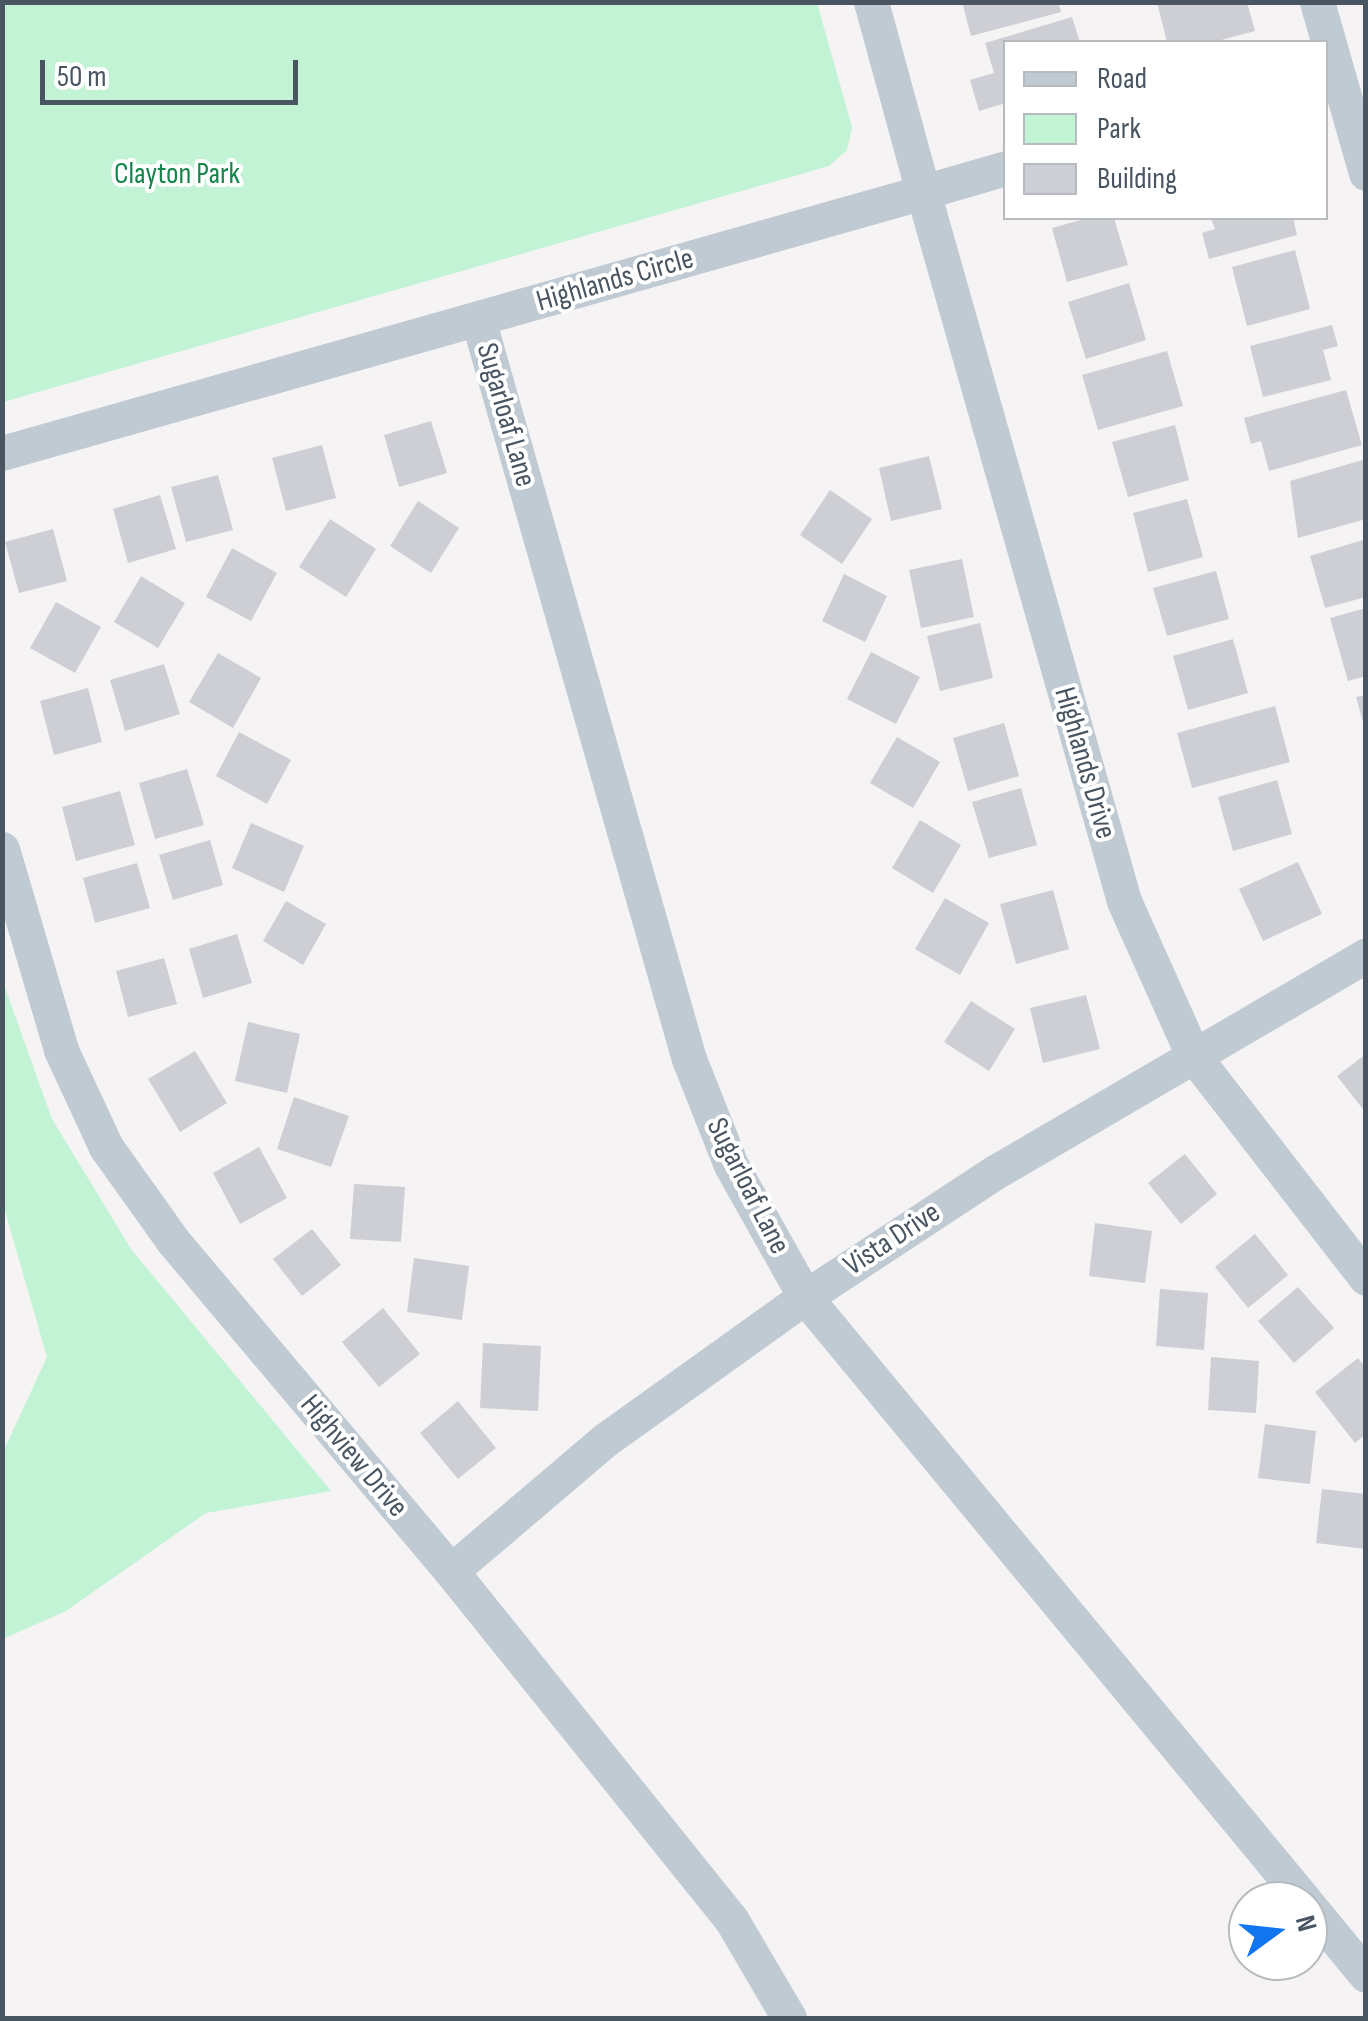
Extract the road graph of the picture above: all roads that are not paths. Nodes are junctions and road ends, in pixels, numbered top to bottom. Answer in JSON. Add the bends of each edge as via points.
{"nodes":[{"id":1,"x":871,"y":2,"type":"edge"},
{"id":2,"x":1317,"y":2,"type":"edge"},
{"id":3,"x":1324,"y":40,"type":"edge"},
{"id":4,"x":1331,"y":76,"type":"edge"},
{"id":5,"x":1003,"y":169,"type":"edge"},
{"id":6,"x":1366,"y":173,"type":"edge"},
{"id":7,"x":923,"y":192,"type":"junction"},
{"id":8,"x":478,"y":319,"type":"junction"},
{"id":9,"x":2,"y":453,"type":"edge"},
{"id":10,"x":2,"y":849,"type":"edge"},
{"id":11,"x":12,"y":916,"type":"edge"},
{"id":12,"x":1366,"y":955,"type":"edge"},
{"id":13,"x":1192,"y":1056,"type":"junction"},
{"id":14,"x":1366,"y":1278,"type":"edge"},
{"id":15,"x":805,"y":1297,"type":"junction"},
{"id":16,"x":451,"y":1571,"type":"junction"},
{"id":17,"x":1288,"y":1881,"type":"edge"},
{"id":18,"x":1328,"y":1929,"type":"edge"},
{"id":19,"x":1366,"y":1975,"type":"edge"},
{"id":20,"x":789,"y":2018,"type":"edge"}],
"edges":[{"from":1,"to":7,"type":"street"},
{"from":2,"to":3,"type":"street"},
{"from":4,"to":6,"type":"street"},
{"from":5,"to":7,"type":"street","name":"Highlands Circle"},
{"from":7,"to":8,"type":"street","name":"Highlands Circle"},
{"from":7,"to":13,"type":"street","name":"Highlands Drive","via":[[1124,901]]},
{"from":8,"to":9,"type":"street","name":"Highlands Circle"},
{"from":8,"to":15,"type":"street","name":"Sugarloaf Lane","via":[[689,1059],[731,1165]]},
{"from":10,"to":11,"type":"street","name":"Highview Drive"},
{"from":11,"to":16,"type":"street","name":"Highview Drive","via":[[60,1050],[106,1147],[173,1241]]},
{"from":12,"to":13,"type":"street","name":"Vista Drive"},
{"from":13,"to":14,"type":"street","name":"Highlands Drive"},
{"from":13,"to":15,"type":"street","name":"Vista Drive","via":[[996,1171]]},
{"from":15,"to":16,"type":"street","name":"Vista Drive","via":[[620,1429]]},
{"from":15,"to":17,"type":"street","name":"Sugarloaf Lane"},
{"from":16,"to":20,"type":"street","name":"Highview Drive","via":[[730,1919]]},
{"from":18,"to":19,"type":"street","name":"Sugarloaf Lane"}]}
